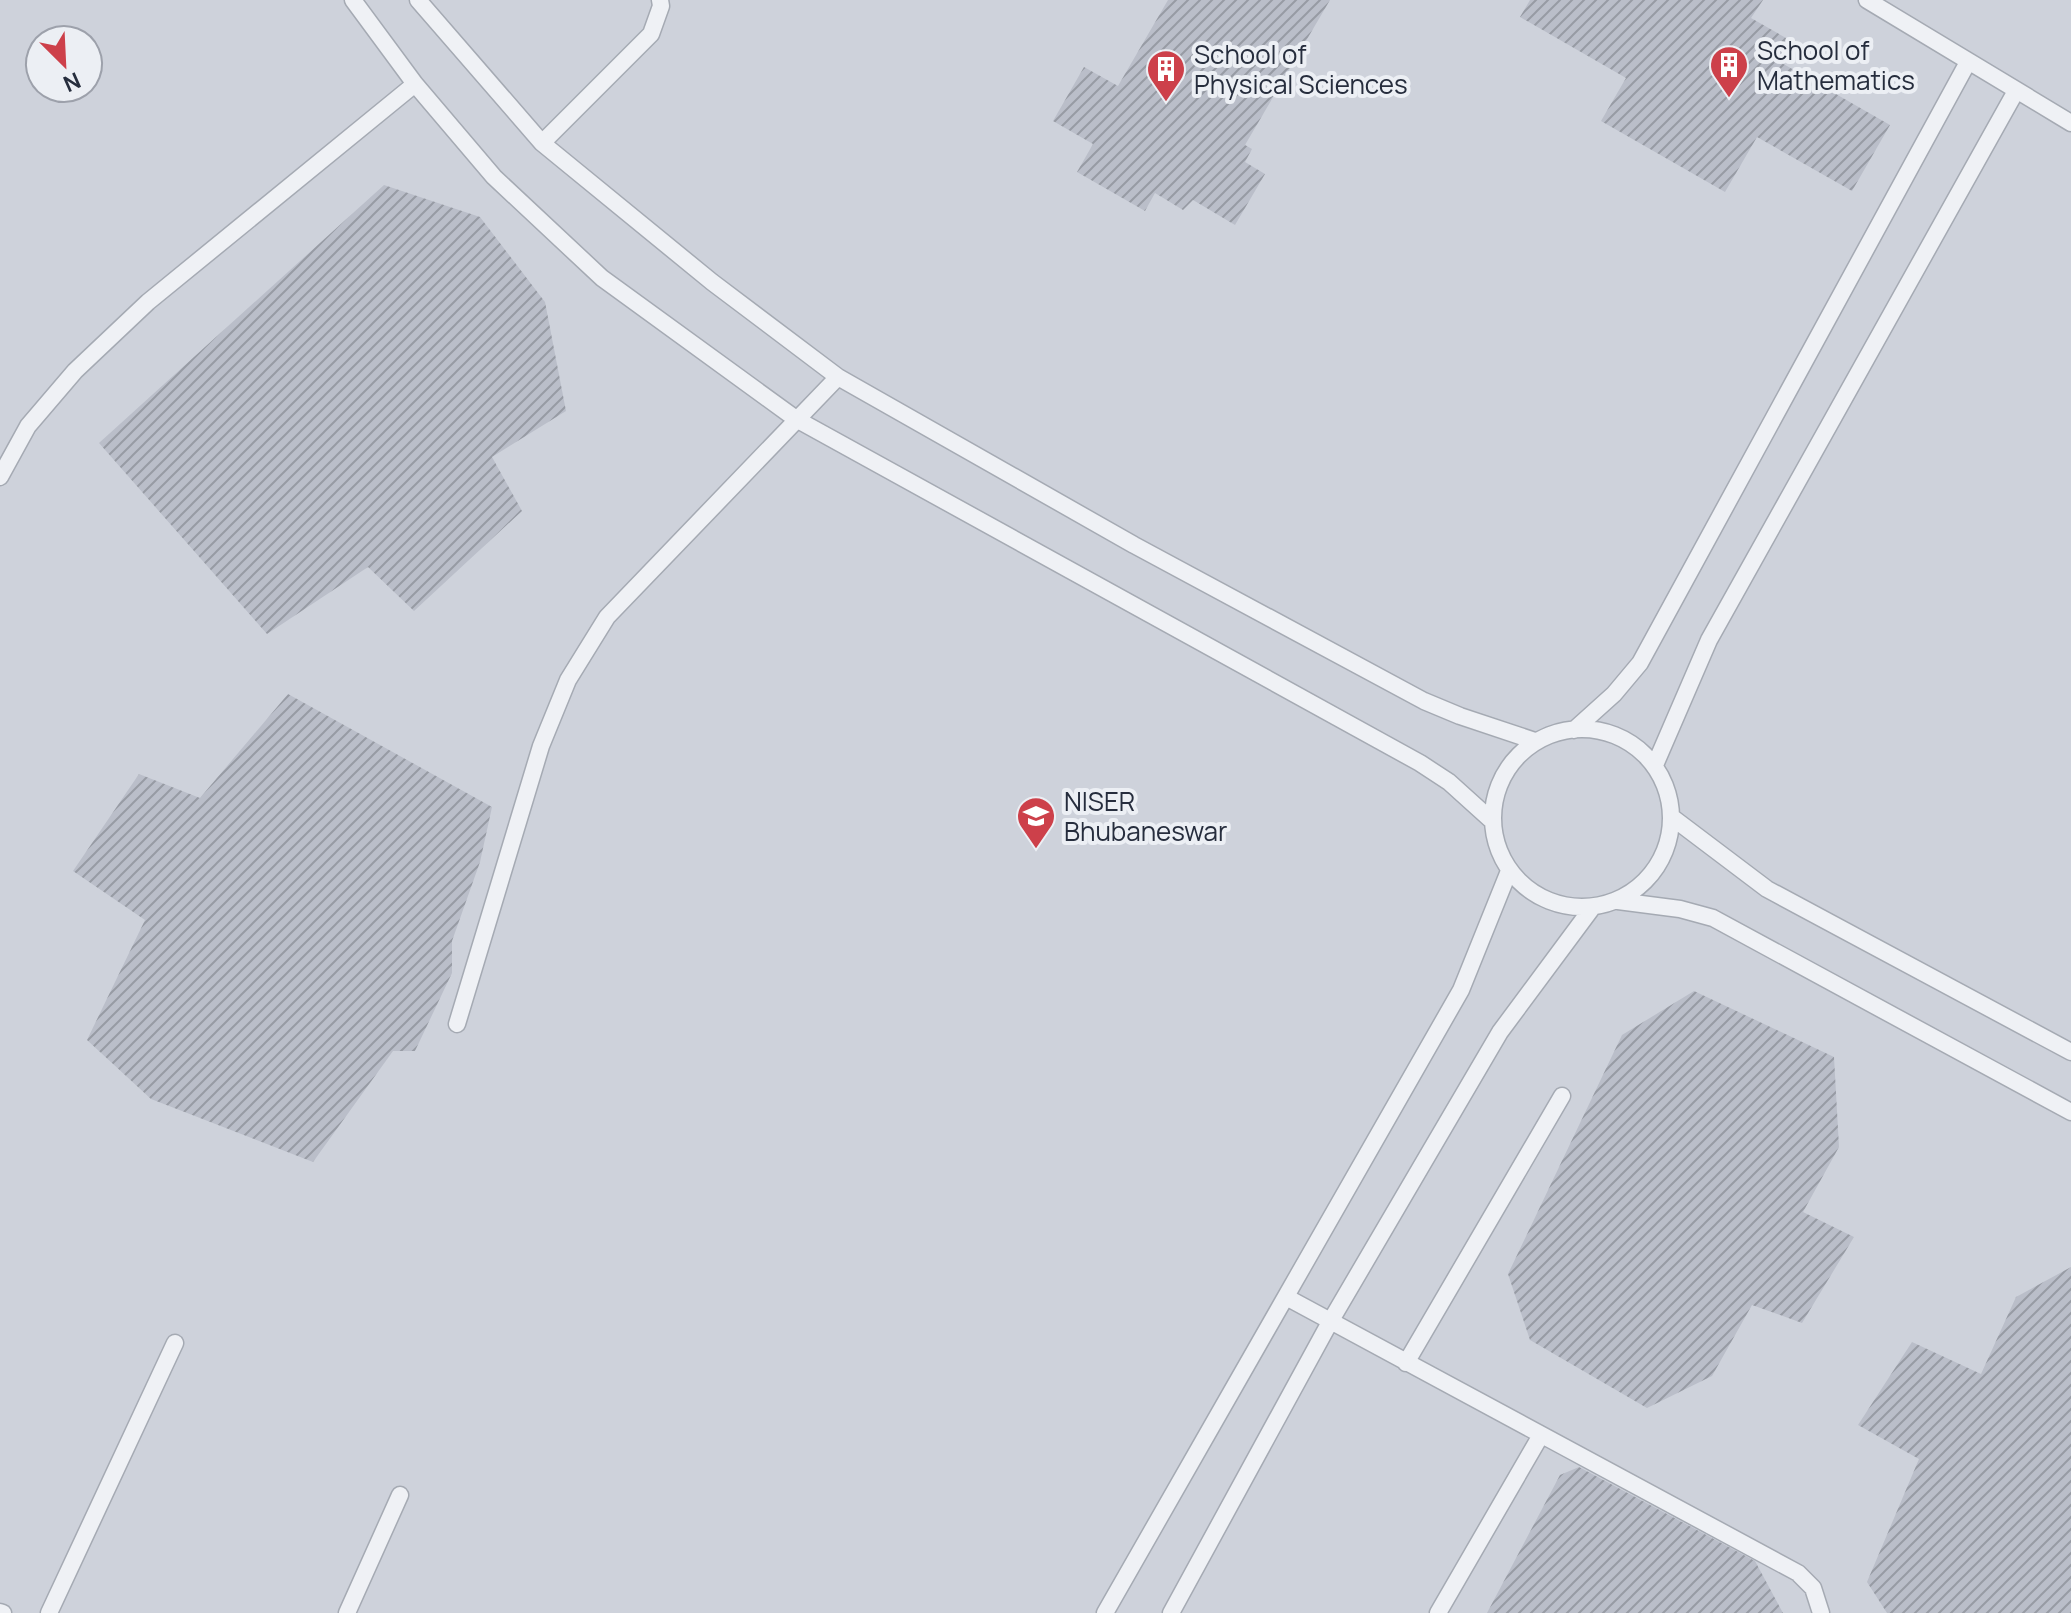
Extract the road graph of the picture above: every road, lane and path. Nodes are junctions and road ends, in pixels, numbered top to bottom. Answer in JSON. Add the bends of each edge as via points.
{"nodes":[{"id":1,"x":353,"y":0,"type":"edge"},
{"id":2,"x":418,"y":0,"type":"edge"},
{"id":3,"x":660,"y":0,"type":"edge"},
{"id":4,"x":1867,"y":0,"type":"edge"},
{"id":5,"x":1968,"y":62,"type":"junction"},
{"id":6,"x":415,"y":84,"type":"junction"},
{"id":7,"x":2016,"y":91,"type":"junction"},
{"id":8,"x":2071,"y":123,"type":"edge"},
{"id":9,"x":542,"y":143,"type":"junction"},
{"id":10,"x":838,"y":377,"type":"junction"},
{"id":11,"x":796,"y":419,"type":"junction"},
{"id":12,"x":0,"y":477,"type":"edge"},
{"id":13,"x":1574,"y":730,"type":"junction"},
{"id":14,"x":1535,"y":741,"type":"junction"},
{"id":15,"x":1655,"y":765,"type":"junction"},
{"id":16,"x":1673,"y":818,"type":"junction"},
{"id":17,"x":1490,"y":819,"type":"junction"},
{"id":18,"x":1509,"y":871,"type":"junction"},
{"id":19,"x":1618,"y":901,"type":"junction"},
{"id":20,"x":1592,"y":908,"type":"junction"},
{"id":21,"x":457,"y":1024,"type":"dead end"},
{"id":22,"x":2071,"y":1052,"type":"edge"},
{"id":23,"x":1562,"y":1096,"type":"dead end"},
{"id":24,"x":2071,"y":1112,"type":"edge"},
{"id":25,"x":1286,"y":1297,"type":"junction"},
{"id":26,"x":1330,"y":1322,"type":"junction"},
{"id":27,"x":175,"y":1343,"type":"dead end"},
{"id":28,"x":1406,"y":1363,"type":"junction"},
{"id":29,"x":1541,"y":1435,"type":"junction"},
{"id":30,"x":400,"y":1495,"type":"dead end"},
{"id":31,"x":49,"y":1613,"type":"edge"},
{"id":32,"x":347,"y":1613,"type":"edge"},
{"id":33,"x":1105,"y":1613,"type":"edge"},
{"id":34,"x":1171,"y":1613,"type":"edge"},
{"id":35,"x":1438,"y":1613,"type":"edge"},
{"id":36,"x":1821,"y":1613,"type":"edge"}],
"edges":[{"from":1,"to":6,"type":"lane"},
{"from":2,"to":9,"type":"lane"},
{"from":3,"to":9,"type":"lane","via":[[651,34]]},
{"from":4,"to":5,"type":"lane"},
{"from":5,"to":7,"type":"lane"},
{"from":5,"to":13,"type":"lane","via":[[1640,663]]},
{"from":6,"to":11,"type":"lane","via":[[494,177],[602,278]]},
{"from":6,"to":12,"type":"lane","via":[[127,321],[28,426]]},
{"from":7,"to":8,"type":"lane"},
{"from":7,"to":15,"type":"lane","via":[[1709,640]]},
{"from":9,"to":10,"type":"lane"},
{"from":10,"to":11,"type":"lane"},
{"from":10,"to":14,"type":"lane","via":[[1424,701]]},
{"from":11,"to":17,"type":"lane","via":[[1420,763]]},
{"from":11,"to":21,"type":"lane","via":[[607,617],[568,680],[541,746]]},
{"from":13,"to":14,"type":"lane"},
{"from":13,"to":15,"type":"lane","via":[[1603,730],[1636,746]]},
{"from":14,"to":17,"type":"lane","via":[[1494,788]]},
{"from":15,"to":16,"type":"lane","via":[[1669,792]]},
{"from":16,"to":19,"type":"lane","via":[[1655,871]]},
{"from":16,"to":22,"type":"lane","via":[[1767,889]]},
{"from":17,"to":18,"type":"lane"},
{"from":18,"to":20,"type":"lane","via":[[1548,901]]},
{"from":18,"to":25,"type":"lane","via":[[1461,990]]},
{"from":19,"to":20,"type":"lane"},
{"from":19,"to":24,"type":"lane","via":[[1713,918]]},
{"from":20,"to":26,"type":"lane","via":[[1500,1032]]},
{"from":23,"to":28,"type":"lane"},
{"from":25,"to":26,"type":"lane"},
{"from":25,"to":33,"type":"lane"},
{"from":26,"to":28,"type":"lane"},
{"from":26,"to":34,"type":"lane"},
{"from":27,"to":31,"type":"lane"},
{"from":28,"to":29,"type":"lane"},
{"from":29,"to":35,"type":"lane"},
{"from":29,"to":36,"type":"lane","via":[[1798,1573],[1813,1588]]},
{"from":30,"to":32,"type":"lane"}]}
